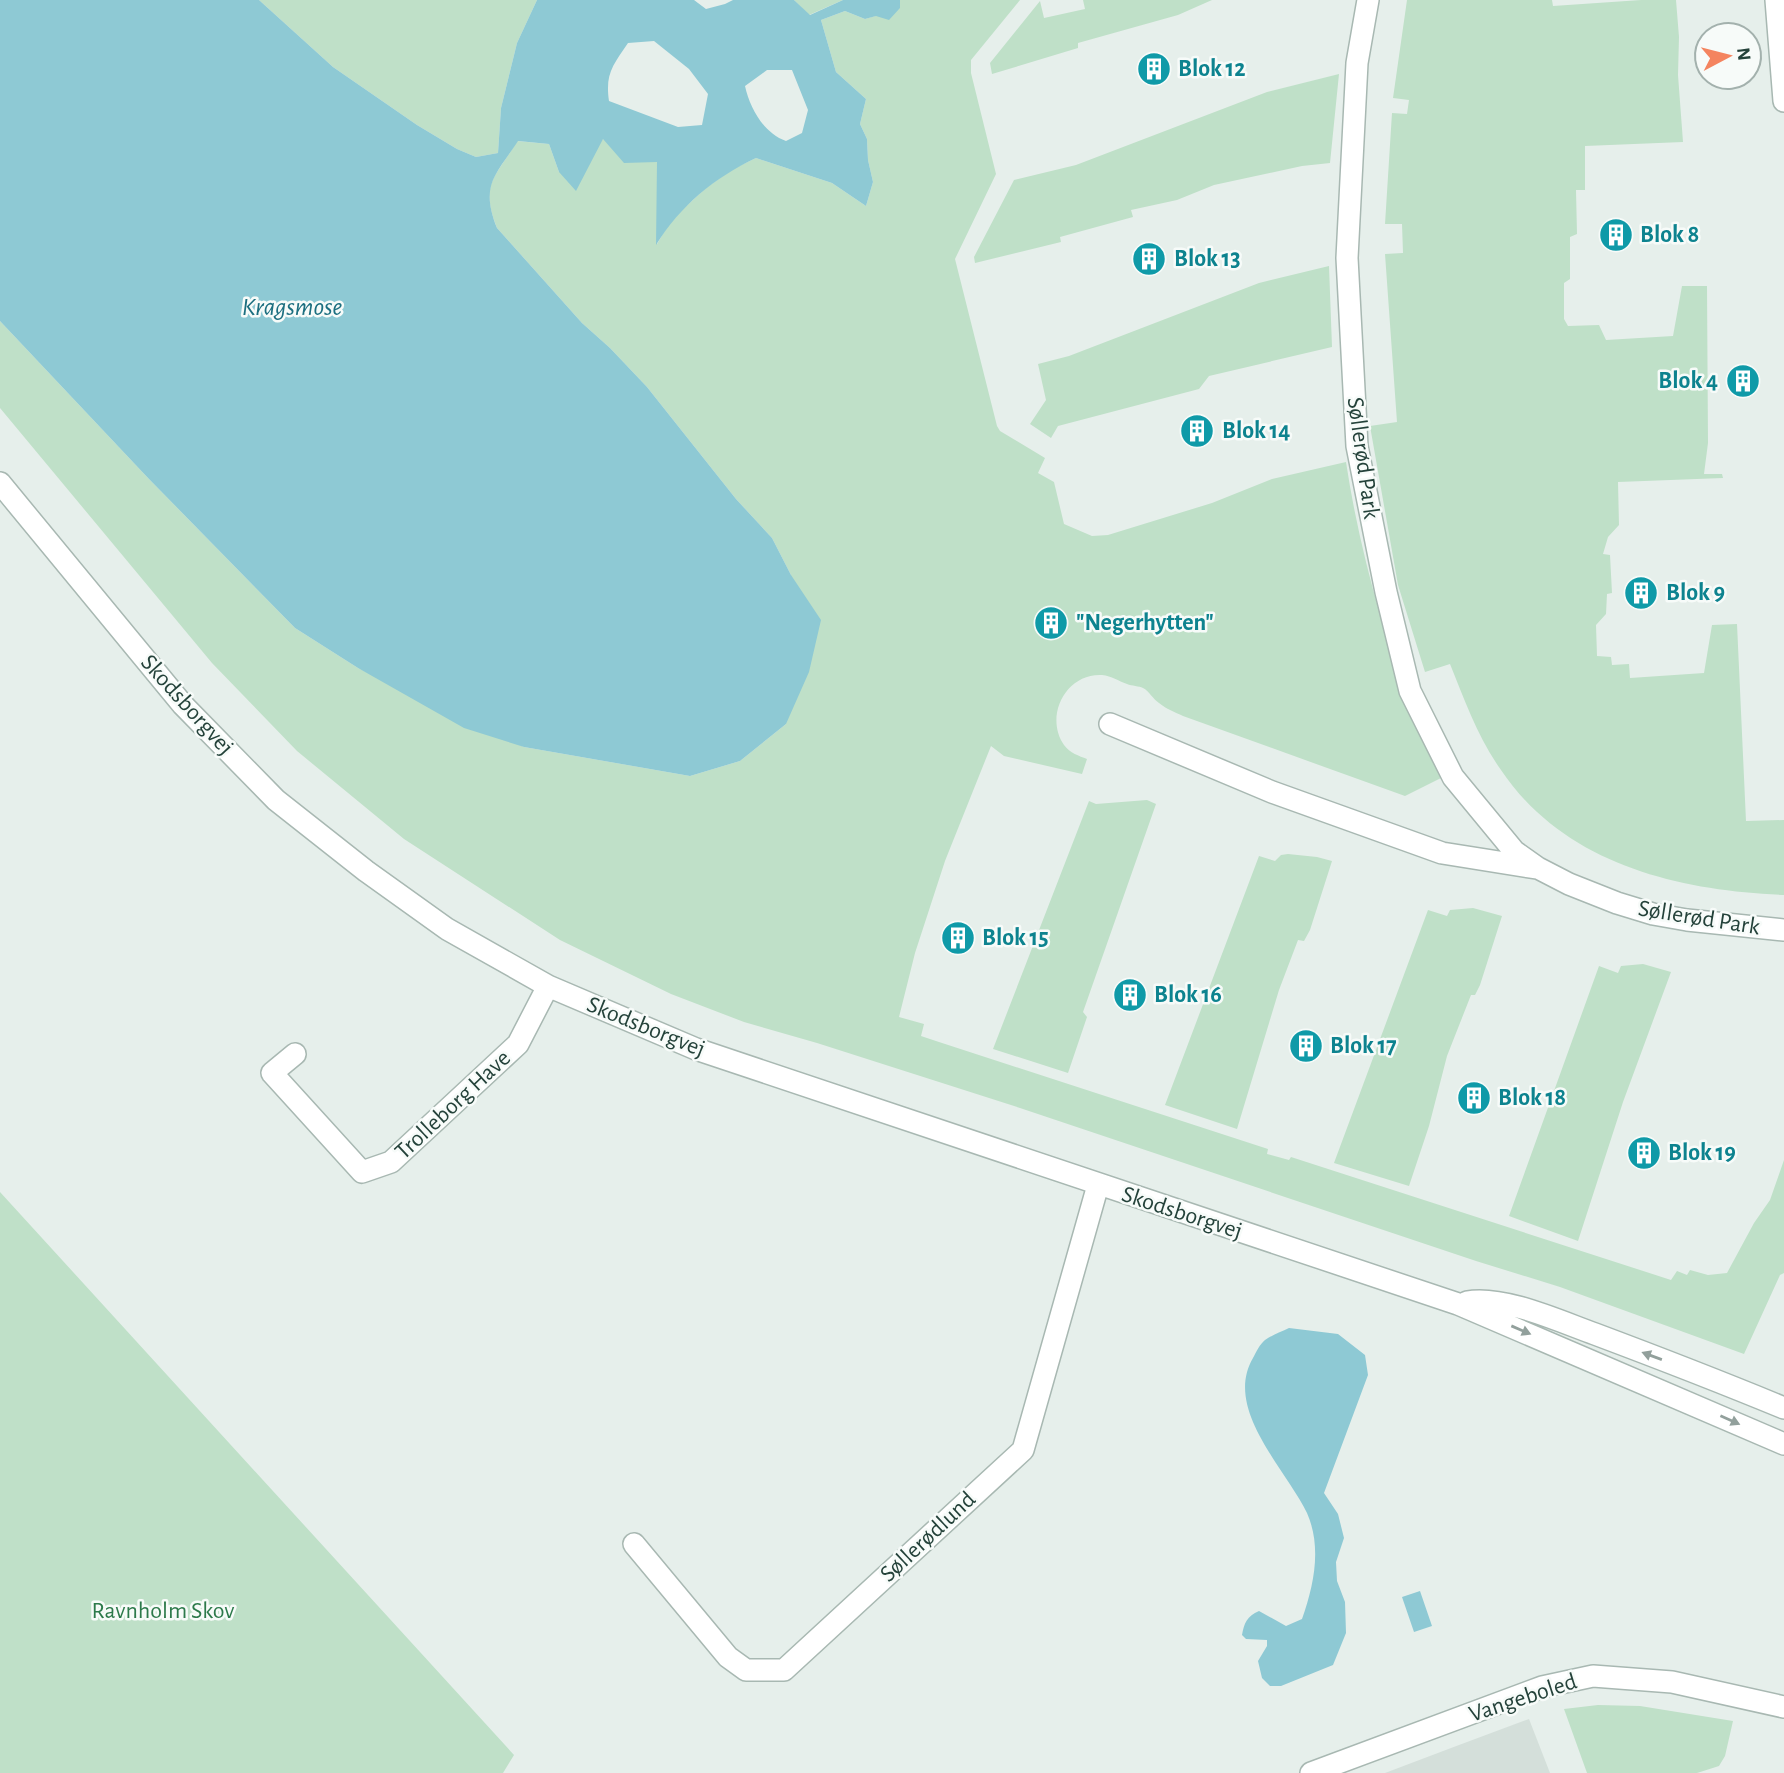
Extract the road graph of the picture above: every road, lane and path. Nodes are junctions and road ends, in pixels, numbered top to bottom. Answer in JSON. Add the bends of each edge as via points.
{"nodes":[{"id":1,"x":1367,"y":0,"type":"edge"},
{"id":2,"x":1776,"y":0,"type":"edge"},
{"id":3,"x":1784,"y":101,"type":"edge"},
{"id":4,"x":0,"y":483,"type":"edge"},
{"id":5,"x":1110,"y":724,"type":"dead end"},
{"id":6,"x":1538,"y":868,"type":"junction"},
{"id":7,"x":1784,"y":930,"type":"edge"},
{"id":8,"x":548,"y":986,"type":"junction"},
{"id":9,"x":295,"y":1054,"type":"dead end"},
{"id":10,"x":1098,"y":1185,"type":"junction"},
{"id":11,"x":1458,"y":1304,"type":"junction"},
{"id":12,"x":1784,"y":1408,"type":"edge"},
{"id":13,"x":1784,"y":1444,"type":"edge"},
{"id":14,"x":634,"y":1544,"type":"dead end"},
{"id":15,"x":1784,"y":1707,"type":"edge"},
{"id":16,"x":1311,"y":1773,"type":"edge"}],
"edges":[{"from":1,"to":6,"type":"street","name":"Søllerød Park","via":[[1357,63],[1347,257],[1358,458],[1410,691],[1454,777],[1514,851]]},
{"from":2,"to":3,"type":"street"},
{"from":4,"to":8,"type":"street","name":"Skodsborgvej","via":[[183,705],[276,800],[447,929]]},
{"from":5,"to":6,"type":"street","name":"Søllerød Park","via":[[1272,792],[1442,853]]},
{"from":6,"to":7,"type":"street","name":"Søllerød Park","via":[[1593,894],[1653,914]]},
{"from":8,"to":9,"type":"street","name":"Trolleborg Have","via":[[518,1044],[391,1162],[362,1172],[271,1073]]},
{"from":8,"to":10,"type":"street","name":"Skodsborgvej","via":[[696,1049]]},
{"from":10,"to":11,"type":"street","name":"Skodsborgvej"},
{"from":10,"to":14,"type":"street","name":"Søllerødlund","via":[[1023,1450],[784,1670],[746,1670],[728,1657]]},
{"from":12,"to":11,"type":"street","name":"Skodsborgvej","one_way":true,"via":[[1527,1310],[1478,1300]]},
{"from":11,"to":13,"type":"street","name":"Skodsborgvej","one_way":true},
{"from":15,"to":16,"type":"street","name":"Vangeboled","via":[[1672,1682],[1593,1676],[1542,1687]]}]}
